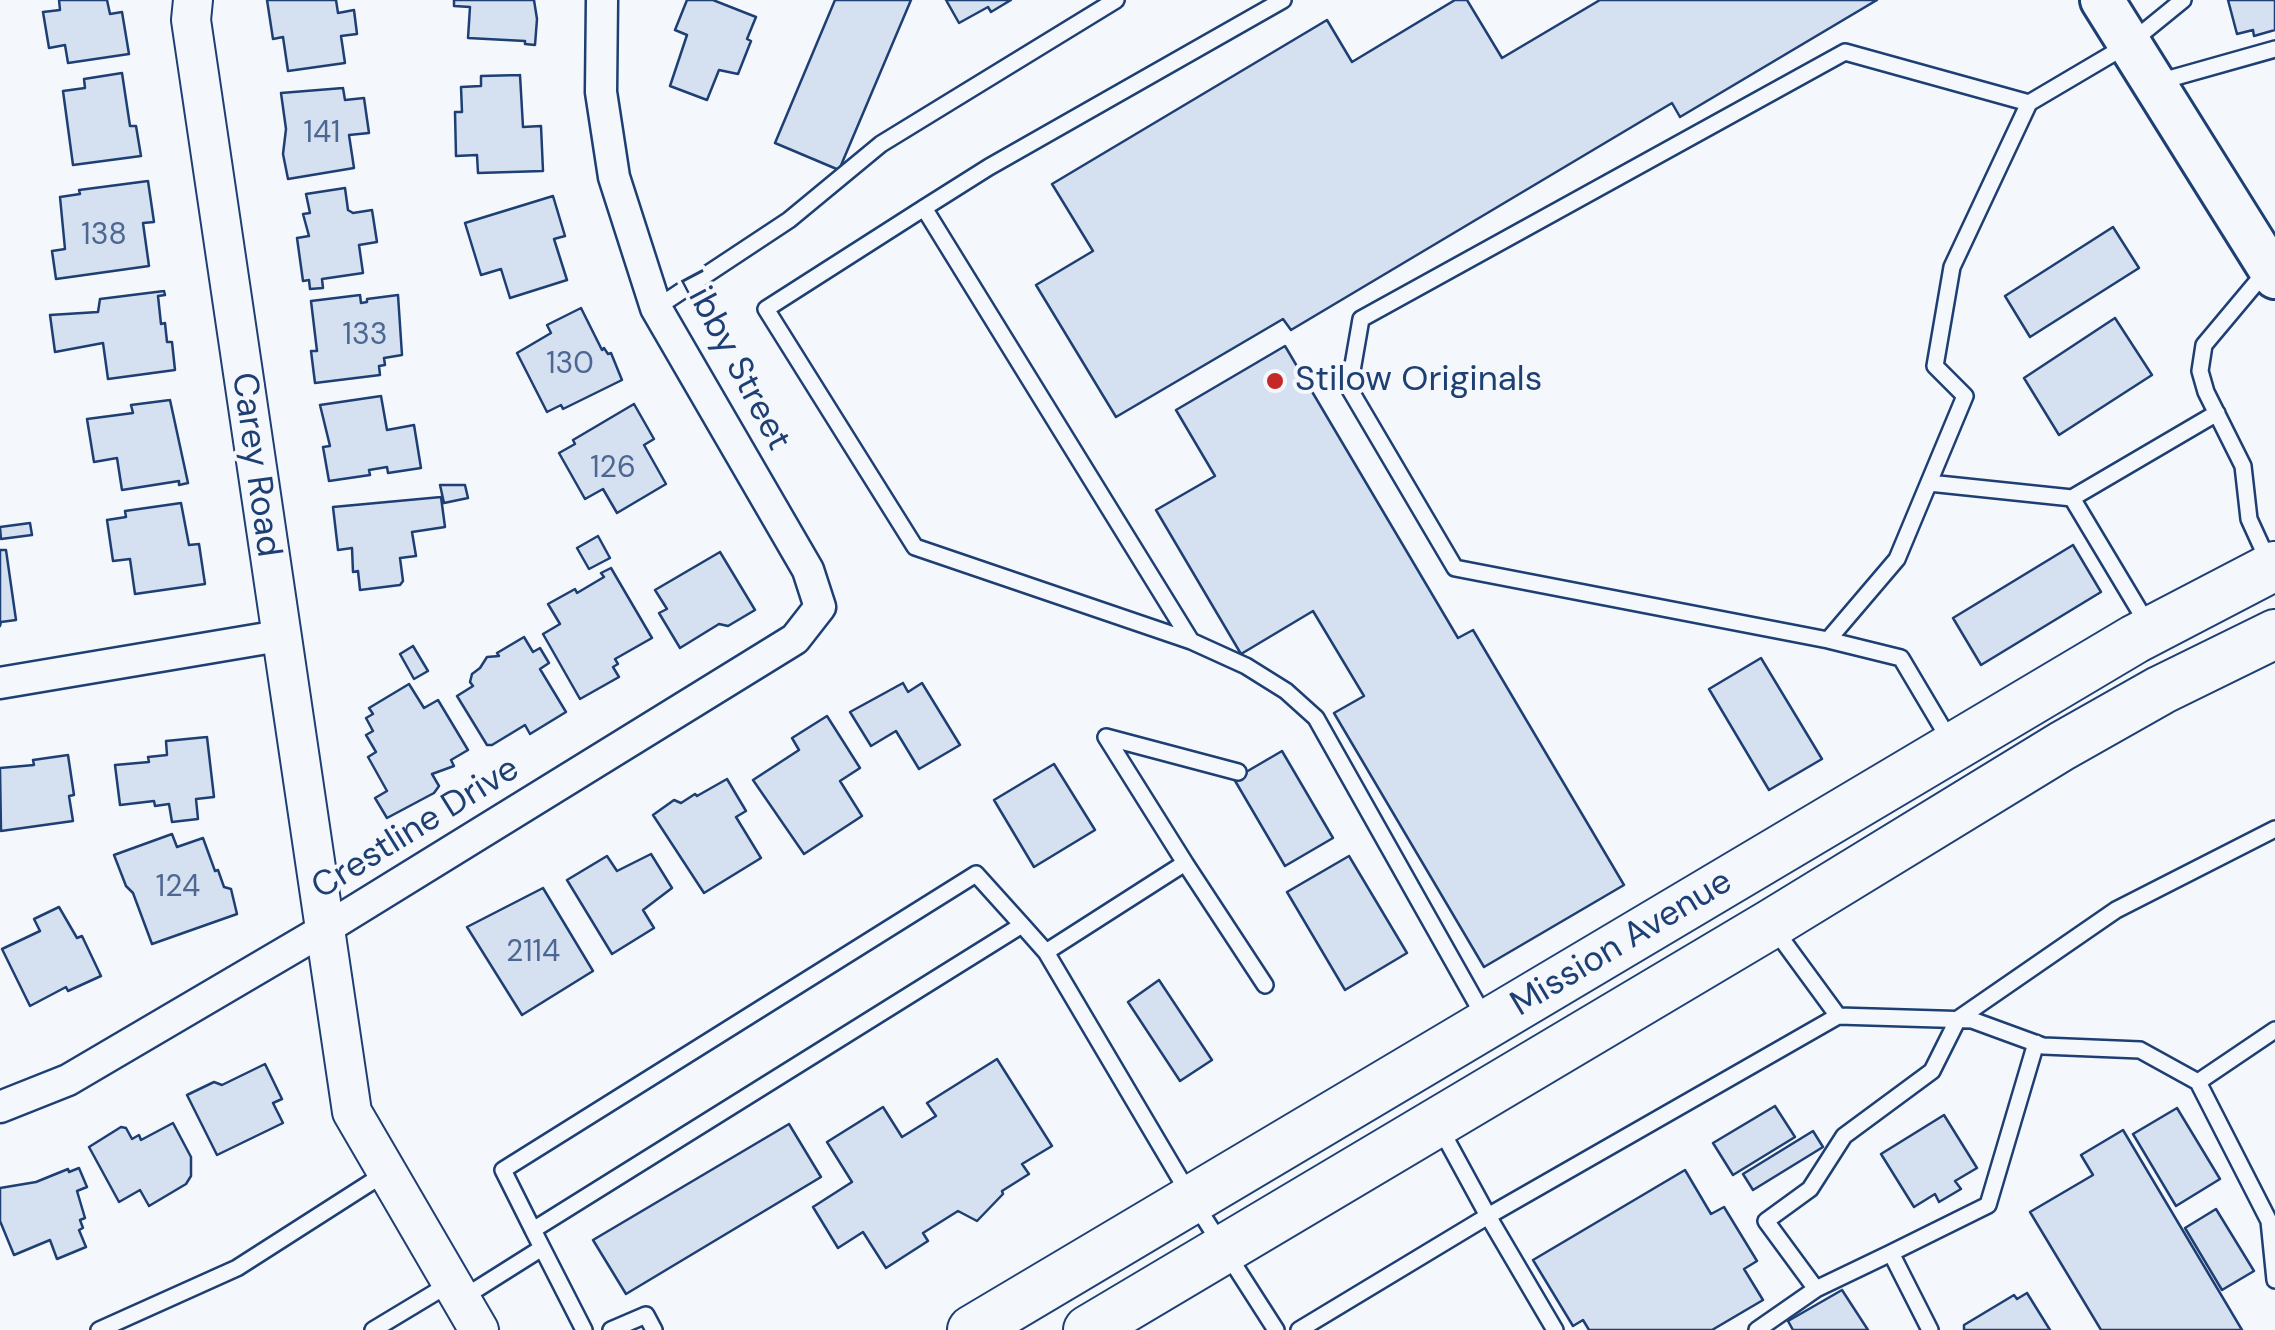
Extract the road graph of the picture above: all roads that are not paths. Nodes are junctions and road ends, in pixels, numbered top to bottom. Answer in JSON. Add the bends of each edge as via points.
{"nodes":[{"id":1,"x":193,"y":0,"type":"edge"},
{"id":2,"x":602,"y":0,"type":"edge"},
{"id":3,"x":1116,"y":0,"type":"edge"},
{"id":4,"x":1283,"y":0,"type":"edge"},
{"id":5,"x":2102,"y":0,"type":"edge"},
{"id":6,"x":2183,"y":0,"type":"edge"},
{"id":7,"x":2129,"y":44,"type":"junction"},
{"id":8,"x":2275,"y":49,"type":"edge"},
{"id":9,"x":2154,"y":84,"type":"junction"},
{"id":10,"x":2029,"y":103,"type":"junction"},
{"id":11,"x":924,"y":208,"type":"junction"},
{"id":12,"x":2272,"y":273,"type":"edge"},
{"id":13,"x":656,"y":308,"type":"junction"},
{"id":14,"x":2217,"y":414,"type":"junction"},
{"id":15,"x":1929,"y":483,"type":"junction"},
{"id":16,"x":2072,"y":498,"type":"junction"},
{"id":17,"x":2273,"y":566,"type":"edge"},
{"id":18,"x":808,"y":570,"type":"joint"},
{"id":19,"x":2151,"y":630,"type":"junction"},
{"id":20,"x":2275,"y":634,"type":"edge"},
{"id":21,"x":279,"y":636,"type":"junction"},
{"id":22,"x":1828,"y":640,"type":"junction"},
{"id":23,"x":1191,"y":641,"type":"junction"},
{"id":24,"x":0,"y":683,"type":"edge"},
{"id":25,"x":1954,"y":747,"type":"junction"},
{"id":26,"x":1238,"y":772,"type":"dead end"},
{"id":27,"x":2275,"y":828,"type":"edge"},
{"id":28,"x":1185,"y":863,"type":"junction"},
{"id":29,"x":1770,"y":924,"type":"junction"},
{"id":30,"x":1022,"y":925,"type":"junction"},
{"id":31,"x":326,"y":929,"type":"junction"},
{"id":32,"x":1046,"y":952,"type":"junction"},
{"id":33,"x":1265,"y":985,"type":"dead end"},
{"id":34,"x":1838,"y":1016,"type":"junction"},
{"id":35,"x":1958,"y":1019,"type":"junction"},
{"id":36,"x":1488,"y":1024,"type":"junction"},
{"id":37,"x":2275,"y":1030,"type":"edge"},
{"id":38,"x":2036,"y":1043,"type":"junction"},
{"id":39,"x":2198,"y":1082,"type":"junction"},
{"id":40,"x":0,"y":1107,"type":"edge"},
{"id":41,"x":1437,"y":1122,"type":"junction"},
{"id":42,"x":387,"y":1172,"type":"junction"},
{"id":43,"x":1192,"y":1200,"type":"junction"},
{"id":44,"x":1488,"y":1216,"type":"junction"},
{"id":45,"x":2272,"y":1219,"type":"edge"},
{"id":46,"x":533,"y":1230,"type":"junction"},
{"id":47,"x":542,"y":1248,"type":"junction"},
{"id":48,"x":1225,"y":1248,"type":"junction"},
{"id":49,"x":1891,"y":1253,"type":"junction"},
{"id":50,"x":2275,"y":1280,"type":"edge"},
{"id":51,"x":1816,"y":1290,"type":"junction"},
{"id":52,"x":464,"y":1304,"type":"edge"},
{"id":53,"x":99,"y":1330,"type":"edge"},
{"id":54,"x":373,"y":1330,"type":"edge"},
{"id":55,"x":584,"y":1330,"type":"edge"},
{"id":56,"x":611,"y":1330,"type":"edge"},
{"id":57,"x":654,"y":1330,"type":"edge"},
{"id":58,"x":972,"y":1330,"type":"edge"},
{"id":59,"x":1088,"y":1330,"type":"edge"},
{"id":60,"x":1276,"y":1330,"type":"edge"},
{"id":61,"x":1298,"y":1330,"type":"edge"},
{"id":62,"x":1554,"y":1330,"type":"edge"},
{"id":63,"x":1757,"y":1330,"type":"edge"},
{"id":64,"x":1930,"y":1330,"type":"edge"}],
"edges":[{"from":1,"to":21,"type":"street","name":"Carey Road"},
{"from":2,"to":13,"type":"street","name":"Libby Street","via":[[601,92],[614,176]]},
{"from":3,"to":13,"type":"lane","via":[[880,144],[789,220]]},
{"from":4,"to":11,"type":"lane"},
{"from":5,"to":7,"type":"main road"},
{"from":6,"to":7,"type":"lane"},
{"from":7,"to":9,"type":"main road"},
{"from":7,"to":10,"type":"lane"},
{"from":8,"to":9,"type":"lane"},
{"from":9,"to":12,"type":"main road"},
{"from":10,"to":15,"type":"lane","via":[[1952,267],[1935,366],[1966,396]]},
{"from":10,"to":22,"type":"lane","via":[[1845,52],[1361,319],[1349,388],[1455,568]]},
{"from":11,"to":23,"type":"lane"},
{"from":11,"to":23,"type":"lane","via":[[766,309],[915,547]]},
{"from":12,"to":14,"type":"lane","via":[[2204,345],[2200,370]]},
{"from":13,"to":18,"type":"street","name":"Libby Street"},
{"from":14,"to":16,"type":"lane"},
{"from":14,"to":17,"type":"lane","via":[[2244,466],[2248,519]]},
{"from":15,"to":16,"type":"lane"},
{"from":15,"to":22,"type":"lane","via":[[1897,559]]},
{"from":16,"to":19,"type":"lane"},
{"from":17,"to":19,"type":"main road","name":"Mission Avenue"},
{"from":18,"to":31,"type":"street","name":"Crestline Drive","via":[[820,607],[795,639]]},
{"from":19,"to":25,"type":"main road","name":"Mission Avenue"},
{"from":20,"to":29,"type":"main road","name":"Mission Avenue","via":[[2062,746]]},
{"from":21,"to":24,"type":"street"},
{"from":21,"to":31,"type":"street","name":"Carey Road"},
{"from":22,"to":25,"type":"lane","via":[[1900,658]]},
{"from":23,"to":36,"type":"lane","via":[[1246,666],[1316,718]]},
{"from":25,"to":36,"type":"main road","name":"Mission Avenue"},
{"from":26,"to":28,"type":"lane","via":[[1106,737]]},
{"from":27,"to":35,"type":"lane","via":[[2116,910]]},
{"from":28,"to":32,"type":"lane"},
{"from":28,"to":33,"type":"lane"},
{"from":29,"to":34,"type":"lane"},
{"from":29,"to":41,"type":"main road","name":"Mission Avenue"},
{"from":30,"to":32,"type":"lane"},
{"from":30,"to":46,"type":"lane"},
{"from":30,"to":46,"type":"lane","via":[[976,874],[503,1170]]},
{"from":31,"to":40,"type":"street","name":"Crestline Drive","via":[[68,1080]]},
{"from":31,"to":42,"type":"street","name":"Carey Road","via":[[352,1112]]},
{"from":32,"to":43,"type":"lane"},
{"from":34,"to":35,"type":"lane"},
{"from":34,"to":44,"type":"lane"},
{"from":35,"to":38,"type":"lane"},
{"from":35,"to":51,"type":"lane","via":[[1932,1071],[1844,1136],[1810,1189],[1766,1221]]},
{"from":36,"to":43,"type":"main road","name":"Mission Avenue"},
{"from":37,"to":39,"type":"lane"},
{"from":38,"to":39,"type":"lane","via":[[2140,1050]]},
{"from":38,"to":49,"type":"lane","via":[[1988,1206]]},
{"from":39,"to":45,"type":"lane"},
{"from":41,"to":44,"type":"lane"},
{"from":41,"to":48,"type":"main road","name":"Mission Avenue"},
{"from":42,"to":52,"type":"street","name":"Carey Road"},
{"from":42,"to":53,"type":"lane","via":[[237,1268]]},
{"from":43,"to":48,"type":"lane"},
{"from":43,"to":58,"type":"main road","name":"Mission Avenue"},
{"from":44,"to":61,"type":"lane"},
{"from":44,"to":62,"type":"lane"},
{"from":45,"to":50,"type":"lane"},
{"from":46,"to":47,"type":"lane"},
{"from":47,"to":52,"type":"lane"},
{"from":47,"to":55,"type":"lane"},
{"from":48,"to":59,"type":"main road","name":"Mission Avenue"},
{"from":48,"to":60,"type":"lane"},
{"from":49,"to":51,"type":"lane"},
{"from":49,"to":64,"type":"lane"},
{"from":51,"to":63,"type":"lane"},
{"from":52,"to":54,"type":"lane"},
{"from":56,"to":57,"type":"lane","via":[[646,1315]]}]}
